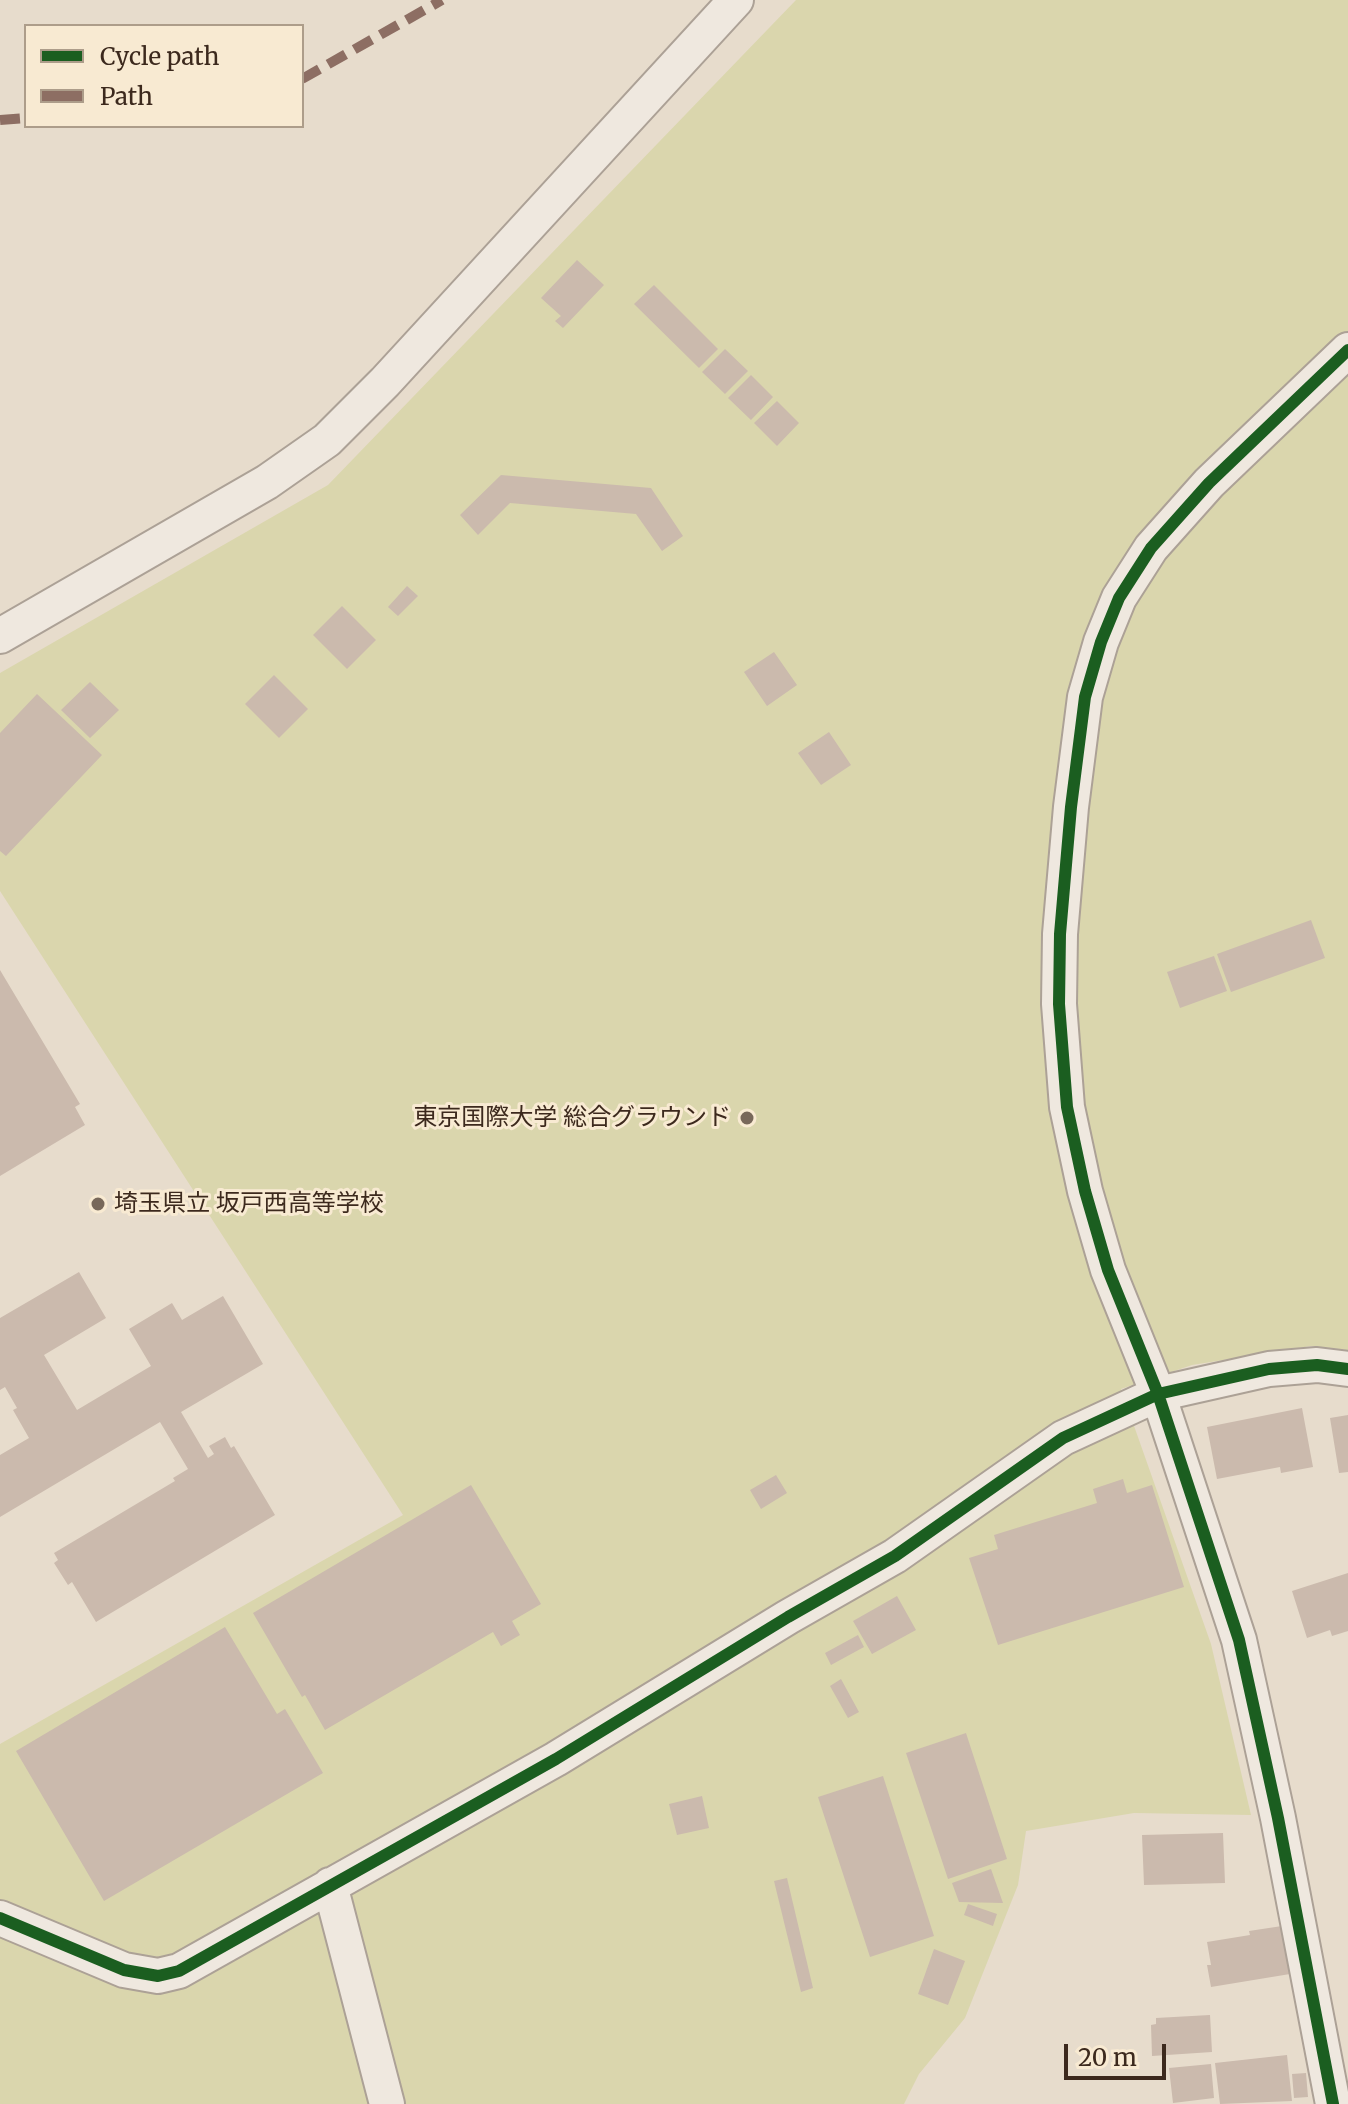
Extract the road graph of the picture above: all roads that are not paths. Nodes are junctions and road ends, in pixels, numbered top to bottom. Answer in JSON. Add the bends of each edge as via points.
{"nodes":[{"id":1,"x":736,"y":0,"type":"edge"},
{"id":2,"x":1348,"y":350,"type":"edge"},
{"id":3,"x":0,"y":636,"type":"edge"},
{"id":4,"x":1348,"y":1369,"type":"edge"},
{"id":5,"x":1158,"y":1394,"type":"junction"},
{"id":6,"x":330,"y":1885,"type":"junction"},
{"id":7,"x":0,"y":1918,"type":"edge"},
{"id":8,"x":387,"y":2104,"type":"edge"},
{"id":9,"x":1333,"y":2104,"type":"edge"}],
"edges":[{"from":1,"to":3,"type":"street","via":[[327,440],[267,482]]},
{"from":2,"to":5,"type":"street","via":[[1209,483],[1151,548],[1119,598],[1085,697],[1060,934],[1067,1107],[1108,1270]]},
{"from":4,"to":5,"type":"street","via":[[1269,1369]]},
{"from":5,"to":6,"type":"street","via":[[1063,1438],[895,1556],[556,1759]]},
{"from":5,"to":9,"type":"street","via":[[1239,1640]]},
{"from":6,"to":7,"type":"street","via":[[179,1971],[158,1976],[124,1970]]},
{"from":6,"to":8,"type":"street"}]}
